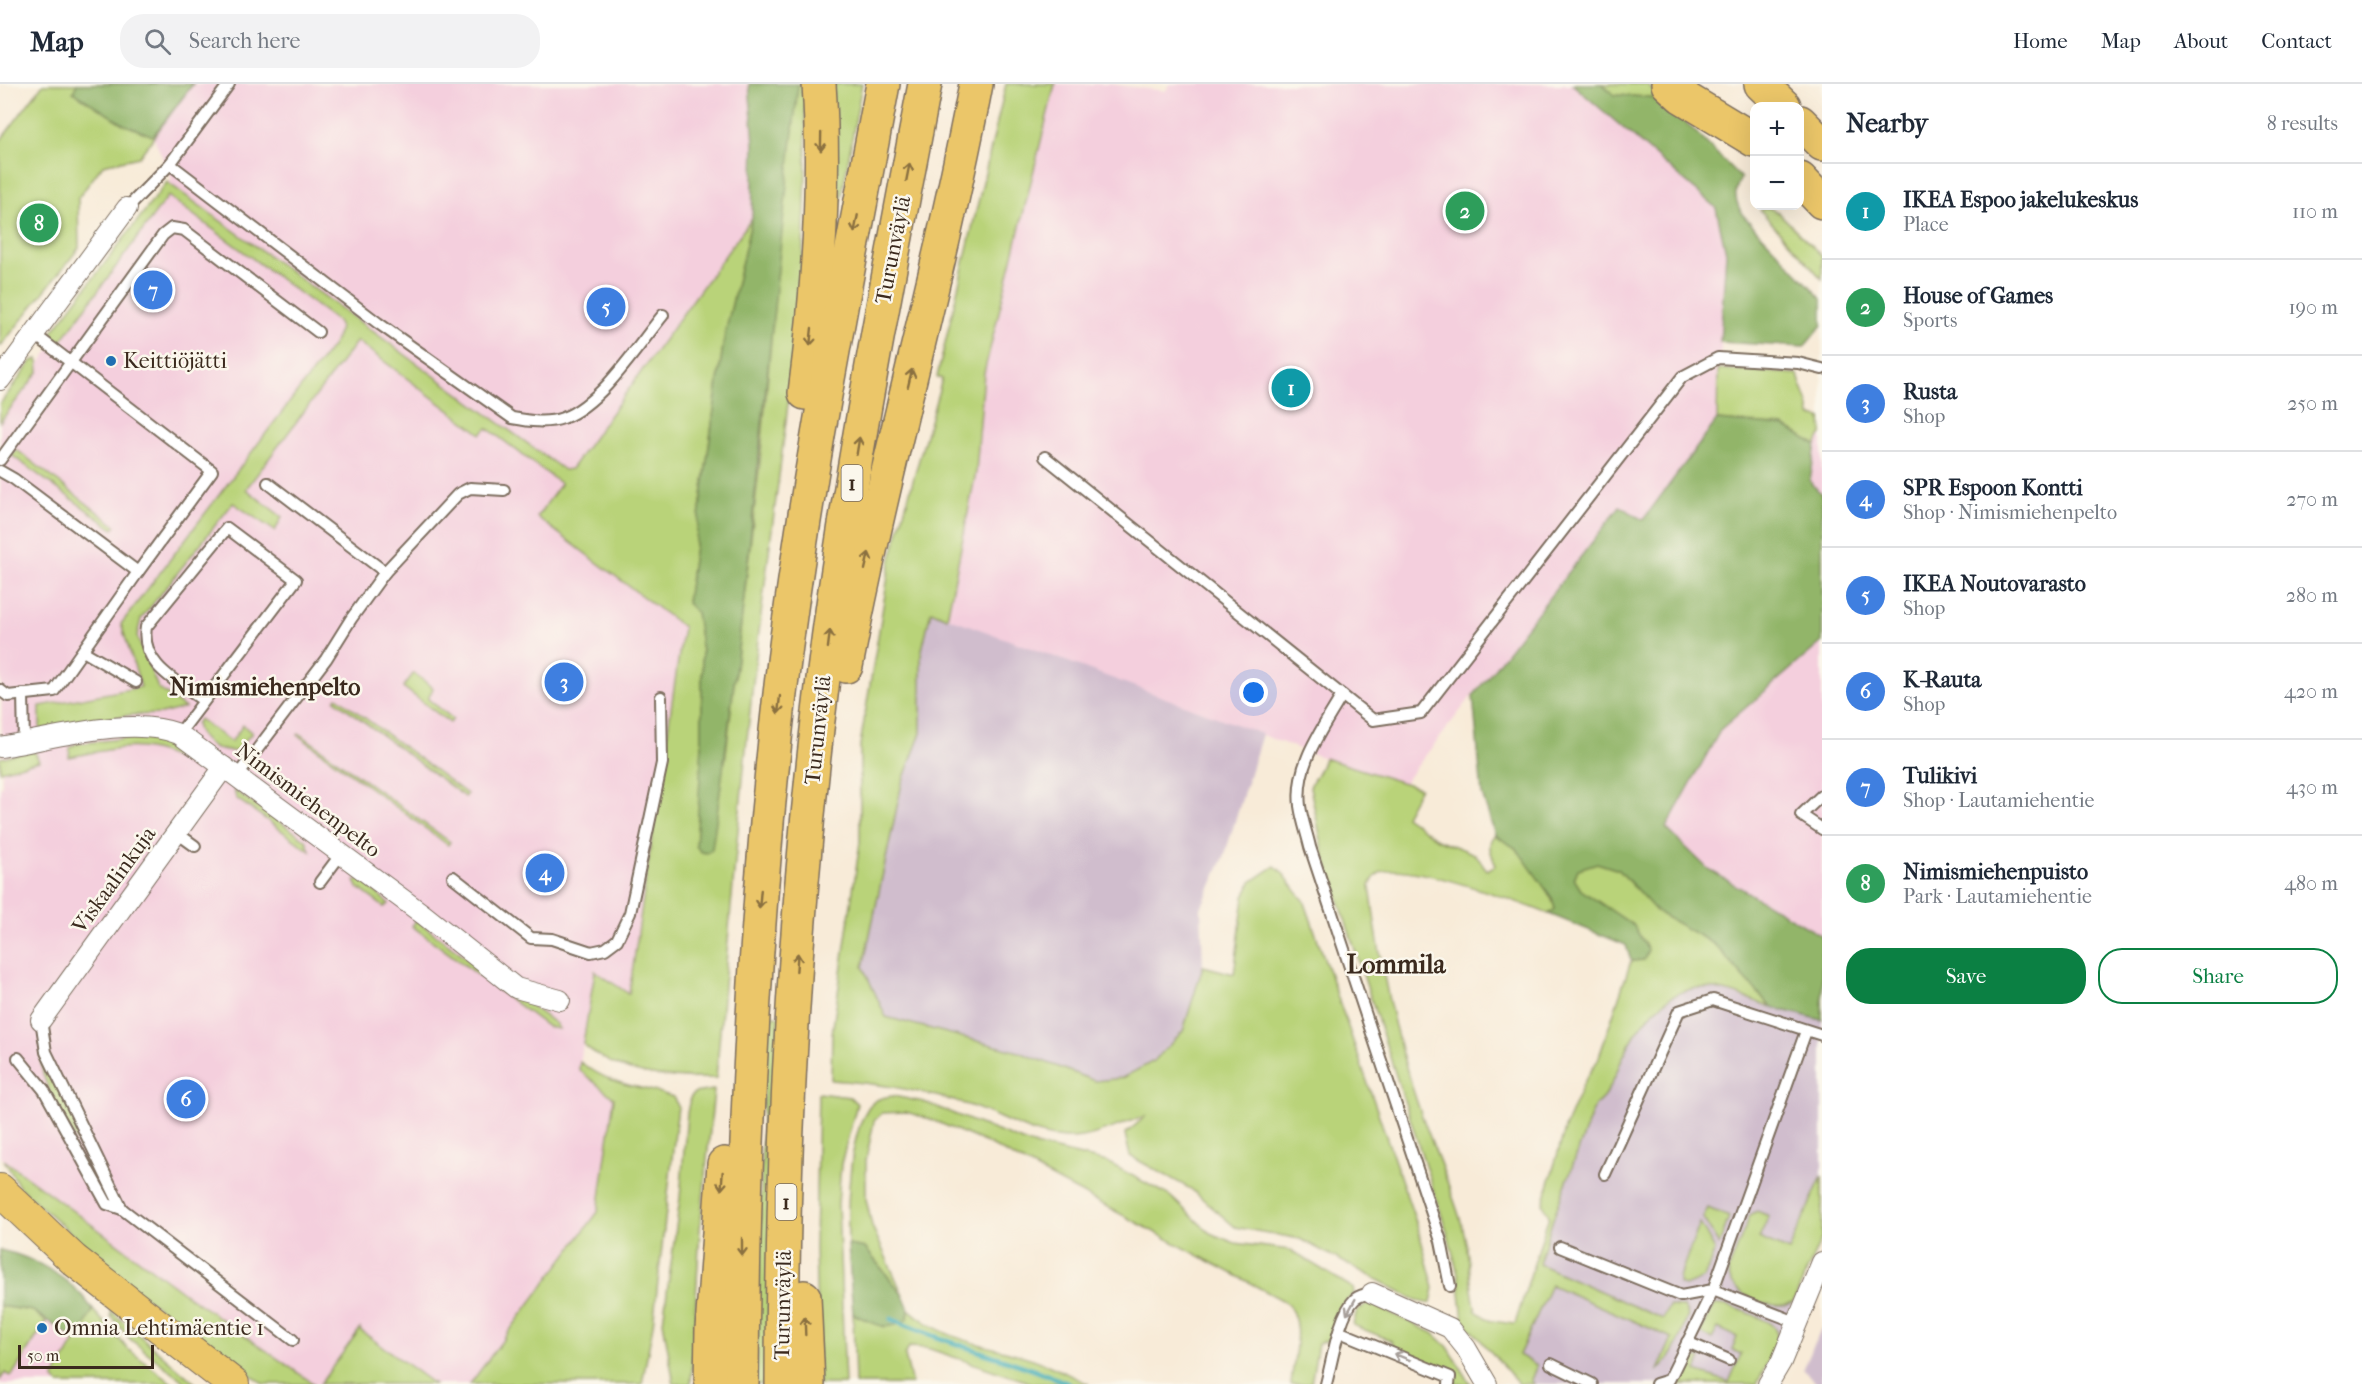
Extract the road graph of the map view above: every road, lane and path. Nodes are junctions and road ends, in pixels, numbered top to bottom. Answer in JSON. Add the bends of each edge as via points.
{"nodes":[{"id":1,"x":230,"y":84,"type":"edge"},
{"id":2,"x":819,"y":84,"type":"edge"},
{"id":3,"x":883,"y":84,"type":"edge"},
{"id":4,"x":925,"y":84,"type":"edge"},
{"id":5,"x":976,"y":84,"type":"edge"},
{"id":6,"x":993,"y":84,"type":"edge"},
{"id":7,"x":1668,"y":84,"type":"edge"},
{"id":8,"x":1703,"y":84,"type":"edge"},
{"id":9,"x":1761,"y":84,"type":"edge"},
{"id":10,"x":1780,"y":102,"type":"edge"},
{"id":11,"x":1804,"y":126,"type":"edge"},
{"id":12,"x":1750,"y":129,"type":"edge"},
{"id":13,"x":1750,"y":137,"type":"edge"},
{"id":14,"x":1822,"y":144,"type":"edge"},
{"id":15,"x":962,"y":161,"type":"junction"},
{"id":16,"x":170,"y":164,"type":"junction"},
{"id":17,"x":1804,"y":184,"type":"edge"},
{"id":18,"x":1822,"y":202,"type":"edge"},
{"id":19,"x":127,"y":208,"type":"joint"},
{"id":20,"x":663,"y":315,"type":"dead end"},
{"id":21,"x":318,"y":332,"type":"dead end"},
{"id":22,"x":34,"y":334,"type":"junction"},
{"id":23,"x":69,"y":362,"type":"junction"},
{"id":24,"x":1822,"y":369,"type":"edge"},
{"id":25,"x":0,"y":380,"type":"edge"},
{"id":26,"x":1045,"y":457,"type":"dead end"},
{"id":27,"x":0,"y":460,"type":"edge"},
{"id":28,"x":0,"y":471,"type":"edge"},
{"id":29,"x":268,"y":483,"type":"dead end"},
{"id":30,"x":504,"y":490,"type":"dead end"},
{"id":31,"x":803,"y":522,"type":"junction"},
{"id":32,"x":385,"y":572,"type":"junction"},
{"id":33,"x":138,"y":573,"type":"junction"},
{"id":34,"x":83,"y":651,"type":"junction"},
{"id":35,"x":136,"y":682,"type":"dead end"},
{"id":36,"x":0,"y":690,"type":"edge"},
{"id":37,"x":23,"y":694,"type":"junction"},
{"id":38,"x":1342,"y":695,"type":"junction"},
{"id":39,"x":661,"y":697,"type":"dead end"},
{"id":40,"x":204,"y":701,"type":"junction"},
{"id":41,"x":179,"y":734,"type":"junction"},
{"id":42,"x":24,"y":743,"type":"junction"},
{"id":43,"x":0,"y":747,"type":"edge"},
{"id":44,"x":230,"y":772,"type":"junction"},
{"id":45,"x":1822,"y":795,"type":"edge"},
{"id":46,"x":1822,"y":829,"type":"edge"},
{"id":47,"x":177,"y":833,"type":"junction"},
{"id":48,"x":195,"y":846,"type":"dead end"},
{"id":49,"x":341,"y":854,"type":"junction"},
{"id":50,"x":453,"y":877,"type":"dead end"},
{"id":51,"x":320,"y":882,"type":"dead end"},
{"id":52,"x":802,"y":885,"type":"junction"},
{"id":53,"x":560,"y":1000,"type":"dead end"},
{"id":54,"x":40,"y":1020,"type":"joint"},
{"id":55,"x":793,"y":1020,"type":"junction"},
{"id":56,"x":750,"y":1021,"type":"junction"},
{"id":57,"x":1806,"y":1031,"type":"junction"},
{"id":58,"x":1822,"y":1035,"type":"edge"},
{"id":59,"x":18,"y":1058,"type":"dead end"},
{"id":60,"x":1605,"y":1173,"type":"dead end"},
{"id":61,"x":0,"y":1190,"type":"edge"},
{"id":62,"x":122,"y":1209,"type":"junction"},
{"id":63,"x":0,"y":1213,"type":"edge"},
{"id":64,"x":1560,"y":1247,"type":"dead end"},
{"id":65,"x":74,"y":1260,"type":"junction"},
{"id":66,"x":1822,"y":1262,"type":"edge"},
{"id":67,"x":1450,"y":1286,"type":"dead end"},
{"id":68,"x":1713,"y":1290,"type":"junction"},
{"id":69,"x":1372,"y":1293,"type":"joint"},
{"id":70,"x":1796,"y":1322,"type":"junction"},
{"id":71,"x":1340,"y":1332,"type":"junction"},
{"id":72,"x":293,"y":1340,"type":"dead end"},
{"id":73,"x":1687,"y":1342,"type":"junction"},
{"id":74,"x":1729,"y":1360,"type":"dead end"},
{"id":75,"x":1551,"y":1364,"type":"dead end"},
{"id":76,"x":233,"y":1384,"type":"edge"},
{"id":77,"x":711,"y":1384,"type":"edge"},
{"id":78,"x":742,"y":1384,"type":"edge"},
{"id":79,"x":782,"y":1384,"type":"edge"},
{"id":80,"x":808,"y":1384,"type":"edge"},
{"id":81,"x":1326,"y":1384,"type":"edge"},
{"id":82,"x":1449,"y":1384,"type":"edge"},
{"id":83,"x":1487,"y":1384,"type":"edge"},
{"id":84,"x":1592,"y":1384,"type":"edge"},
{"id":85,"x":1656,"y":1384,"type":"edge"},
{"id":86,"x":1768,"y":1384,"type":"edge"}],
"edges":[{"from":1,"to":16,"type":"lane"},
{"from":2,"to":31,"type":"highway","one_way":true,"via":[[820,196],[815,297],[798,444]]},
{"from":3,"to":31,"type":"highway","name":"Turunväylä","number":"1","one_way":true},
{"from":52,"to":4,"type":"highway","name":"Turunväylä","number":"1","one_way":true,"via":[[835,591],[874,351]]},
{"from":5,"to":15,"type":"highway"},
{"from":6,"to":15,"type":"highway","via":[[985,112]]},
{"from":7,"to":13,"type":"highway","via":[[1681,96]]},
{"from":8,"to":12,"type":"highway"},
{"from":9,"to":10,"type":"highway"},
{"from":11,"to":14,"type":"highway"},
{"from":52,"to":15,"type":"highway","one_way":true,"via":[[823,830],[860,592]]},
{"from":16,"to":19,"type":"lane"},
{"from":16,"to":20,"type":"lane","via":[[378,323],[512,418],[537,423],[562,418],[586,405]]},
{"from":17,"to":18,"type":"highway"},
{"from":19,"to":22,"type":"street"},
{"from":21,"to":23,"type":"lane","via":[[184,230],[172,228]]},
{"from":22,"to":23,"type":"lane"},
{"from":22,"to":25,"type":"street"},
{"from":23,"to":27,"type":"lane"},
{"from":23,"to":33,"type":"lane","via":[[212,471]]},
{"from":24,"to":38,"type":"lane","via":[[1798,363],[1718,358],[1682,377],[1421,713],[1373,720]]},
{"from":26,"to":38,"type":"lane"},
{"from":28,"to":33,"type":"lane"},
{"from":29,"to":32,"type":"lane"},
{"from":30,"to":32,"type":"lane","via":[[470,488],[458,494]]},
{"from":31,"to":56,"type":"highway","name":"Turunväylä","number":"1","one_way":true,"via":[[766,826]]},
{"from":32,"to":44,"type":"lane","via":[[326,659]]},
{"from":33,"to":34,"type":"lane"},
{"from":34,"to":35,"type":"lane"},
{"from":34,"to":37,"type":"lane","via":[[54,691]]},
{"from":36,"to":37,"type":"lane","via":[[8,696]]},
{"from":37,"to":42,"type":"lane"},
{"from":38,"to":67,"type":"lane","via":[[1306,759],[1300,776],[1300,806],[1310,847],[1441,1241]]},
{"from":39,"to":50,"type":"lane","via":[[662,763],[630,913],[617,940],[605,949],[591,952],[552,939],[531,938]]},
{"from":40,"to":40,"type":"lane","via":[[296,580],[227,528],[146,627],[145,634],[148,654],[155,664]]},
{"from":40,"to":41,"type":"lane"},
{"from":41,"to":42,"type":"street","name":"Nimismiehenpelto","via":[[163,728],[122,727]]},
{"from":41,"to":44,"type":"street","name":"Nimismiehenpelto"},
{"from":42,"to":43,"type":"street","name":"Nimismiehenpelto"},
{"from":44,"to":47,"type":"street","name":"Viskaalinkuja"},
{"from":44,"to":49,"type":"street","name":"Nimismiehenpelto"},
{"from":45,"to":46,"type":"lane","via":[[1801,815]]},
{"from":47,"to":48,"type":"lane"},
{"from":47,"to":54,"type":"street","name":"Viskaalinkuja"},
{"from":49,"to":51,"type":"lane"},
{"from":49,"to":53,"type":"street","name":"Nimismiehenpelto","via":[[428,910],[516,988]]},
{"from":55,"to":52,"type":"highway","name":"Turunväylä","number":"1","one_way":true},
{"from":54,"to":62,"type":"lane","via":[[46,1052]]},
{"from":55,"to":79,"type":"highway","name":"Turunväylä","number":"1"},
{"from":80,"to":55,"type":"highway","one_way":true,"via":[[803,1259],[804,1096]]},
{"from":56,"to":77,"type":"highway","one_way":true,"via":[[728,1105]]},
{"from":56,"to":78,"type":"highway","name":"Turunväylä","number":"1","one_way":true,"via":[[742,1238]]},
{"from":57,"to":58,"type":"lane"},
{"from":57,"to":60,"type":"lane","via":[[1713,1000],[1679,1011]]},
{"from":57,"to":68,"type":"lane"},
{"from":59,"to":62,"type":"lane","via":[[44,1090],[106,1204]]},
{"from":61,"to":65,"type":"main road"},
{"from":62,"to":72,"type":"lane"},
{"from":63,"to":65,"type":"main road"},
{"from":64,"to":68,"type":"lane","via":[[1681,1296]]},
{"from":65,"to":76,"type":"main road"},
{"from":66,"to":70,"type":"street"},
{"from":68,"to":70,"type":"lane"},
{"from":68,"to":73,"type":"lane"},
{"from":69,"to":71,"type":"lane","one_way":true,"via":[[1353,1301]]},
{"from":69,"to":83,"type":"street","via":[[1450,1328]]},
{"from":70,"to":86,"type":"street"},
{"from":71,"to":81,"type":"lane"},
{"from":82,"to":71,"type":"lane","one_way":true,"via":[[1450,1377]]},
{"from":73,"to":74,"type":"lane"},
{"from":73,"to":85,"type":"lane","via":[[1669,1380]]},
{"from":75,"to":84,"type":"lane"}]}
